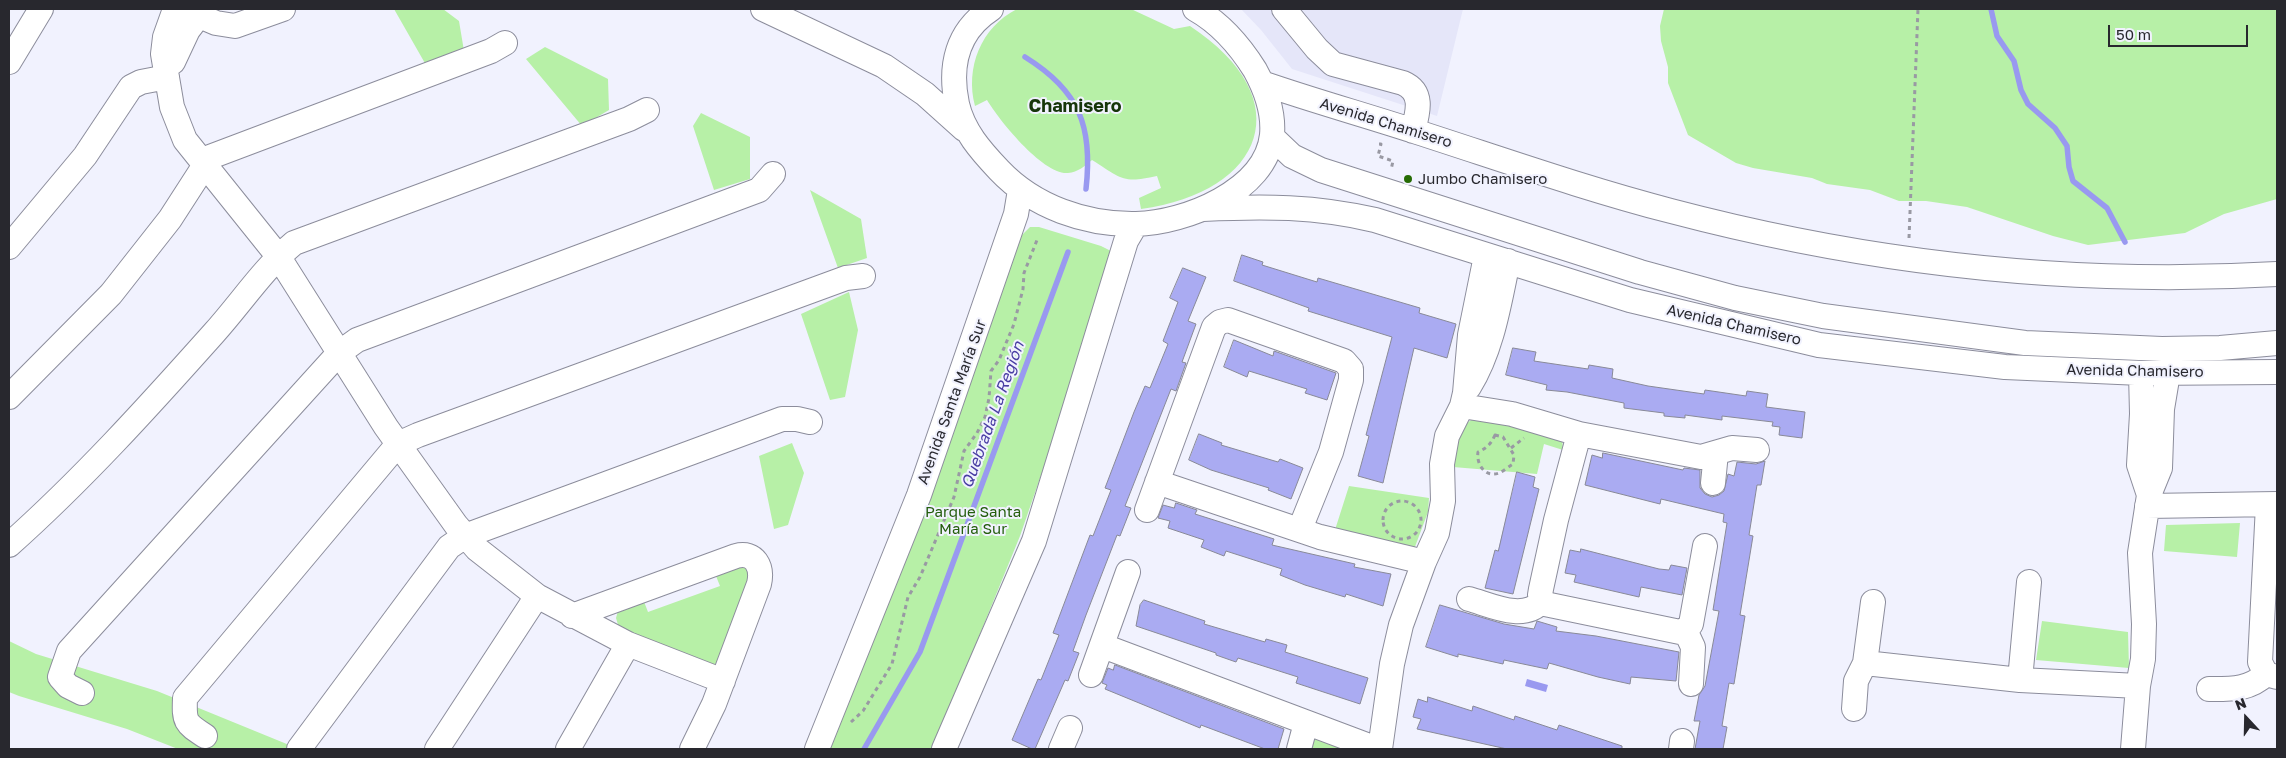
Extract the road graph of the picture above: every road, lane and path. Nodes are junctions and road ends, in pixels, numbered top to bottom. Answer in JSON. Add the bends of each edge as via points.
{"nodes":[{"id":1,"x":42,"y":9,"type":"edge"},
{"id":2,"x":176,"y":9,"type":"edge"},
{"id":3,"x":283,"y":9,"type":"edge"},
{"id":4,"x":763,"y":9,"type":"edge"},
{"id":5,"x":991,"y":9,"type":"edge"},
{"id":6,"x":1197,"y":9,"type":"edge"},
{"id":7,"x":1284,"y":9,"type":"edge"},
{"id":8,"x":1918,"y":9,"type":"edge"},
{"id":9,"x":195,"y":11,"type":"edge"},
{"id":10,"x":505,"y":43,"type":"dead end"},
{"id":11,"x":9,"y":62,"type":"edge"},
{"id":12,"x":167,"y":72,"type":"junction"},
{"id":13,"x":1262,"y":83,"type":"junction"},
{"id":14,"x":647,"y":110,"type":"dead end"},
{"id":15,"x":1413,"y":130,"type":"junction"},
{"id":16,"x":968,"y":134,"type":"junction"},
{"id":17,"x":1272,"y":137,"type":"junction"},
{"id":18,"x":1374,"y":142,"type":"dead end"},
{"id":19,"x":203,"y":165,"type":"junction"},
{"id":20,"x":773,"y":174,"type":"dead end"},
{"id":21,"x":1020,"y":190,"type":"junction"},
{"id":22,"x":1385,"y":190,"type":"junction"},
{"id":23,"x":1203,"y":209,"type":"junction"},
{"id":24,"x":1136,"y":224,"type":"junction"},
{"id":25,"x":1910,"y":228,"type":"dead end"},
{"id":26,"x":1037,"y":240,"type":"dead end"},
{"id":27,"x":9,"y":248,"type":"edge"},
{"id":28,"x":278,"y":256,"type":"junction"},
{"id":29,"x":1497,"y":259,"type":"junction"},
{"id":30,"x":2277,"y":274,"type":"edge"},
{"id":31,"x":863,"y":276,"type":"dead end"},
{"id":32,"x":2277,"y":343,"type":"edge"},
{"id":33,"x":339,"y":353,"type":"junction"},
{"id":34,"x":2277,"y":372,"type":"edge"},
{"id":35,"x":2141,"y":373,"type":"junction"},
{"id":36,"x":2168,"y":373,"type":"junction"},
{"id":37,"x":9,"y":397,"type":"edge"},
{"id":38,"x":1463,"y":400,"type":"junction"},
{"id":39,"x":810,"y":422,"type":"dead end"},
{"id":40,"x":1579,"y":434,"type":"junction"},
{"id":41,"x":398,"y":444,"type":"junction"},
{"id":42,"x":1757,"y":450,"type":"dead end"},
{"id":43,"x":1478,"y":452,"type":"joint"},
{"id":44,"x":1716,"y":453,"type":"junction"},
{"id":45,"x":1157,"y":482,"type":"junction"},
{"id":46,"x":1713,"y":483,"type":"dead end"},
{"id":47,"x":2148,"y":501,"type":"junction"},
{"id":48,"x":2273,"y":504,"type":"edge"},
{"id":49,"x":1147,"y":510,"type":"dead end"},
{"id":50,"x":1300,"y":528,"type":"junction"},
{"id":51,"x":1416,"y":529,"type":"joint"},
{"id":52,"x":466,"y":536,"type":"junction"},
{"id":53,"x":9,"y":545,"type":"edge"},
{"id":54,"x":1705,"y":546,"type":"dead end"},
{"id":55,"x":1424,"y":562,"type":"junction"},
{"id":56,"x":1128,"y":572,"type":"dead end"},
{"id":57,"x":2029,"y":582,"type":"dead end"},
{"id":58,"x":537,"y":596,"type":"junction"},
{"id":59,"x":1469,"y":599,"type":"dead end"},
{"id":60,"x":1542,"y":601,"type":"junction"},
{"id":61,"x":1873,"y":602,"type":"dead end"},
{"id":62,"x":572,"y":616,"type":"junction"},
{"id":63,"x":1685,"y":630,"type":"junction"},
{"id":64,"x":628,"y":644,"type":"junction"},
{"id":65,"x":1103,"y":646,"type":"junction"},
{"id":66,"x":1865,"y":663,"type":"junction"},
{"id":67,"x":1091,"y":675,"type":"dead end"},
{"id":68,"x":2272,"y":676,"type":"edge"},
{"id":69,"x":2020,"y":680,"type":"junction"},
{"id":70,"x":723,"y":681,"type":"junction"},
{"id":71,"x":1691,"y":684,"type":"dead end"},
{"id":72,"x":2138,"y":686,"type":"junction"},
{"id":73,"x":2209,"y":689,"type":"dead end"},
{"id":74,"x":82,"y":694,"type":"dead end"},
{"id":75,"x":1854,"y":709,"type":"dead end"},
{"id":76,"x":1306,"y":723,"type":"junction"},
{"id":77,"x":205,"y":736,"type":"dead end"},
{"id":78,"x":820,"y":741,"type":"edge"},
{"id":79,"x":299,"y":749,"type":"edge"},
{"id":80,"x":438,"y":749,"type":"edge"},
{"id":81,"x":568,"y":749,"type":"edge"},
{"id":82,"x":692,"y":749,"type":"edge"},
{"id":83,"x":944,"y":749,"type":"edge"},
{"id":84,"x":1299,"y":749,"type":"edge"},
{"id":85,"x":1379,"y":749,"type":"edge"},
{"id":86,"x":2134,"y":749,"type":"edge"}],
"edges":[{"from":1,"to":11,"type":"street"},
{"from":2,"to":12,"type":"street","via":[[164,44]]},
{"from":3,"to":9,"type":"street","via":[[235,26],[216,23]]},
{"from":4,"to":16,"type":"street","via":[[884,66],[924,94]]},
{"from":5,"to":16,"type":"street","via":[[972,24],[954,62],[955,94]]},
{"from":6,"to":13,"type":"street","via":[[1231,38]]},
{"from":7,"to":15,"type":"street","via":[[1333,64],[1412,88],[1418,98]]},
{"from":8,"to":25,"type":"path"},
{"from":9,"to":12,"type":"street"},
{"from":10,"to":19,"type":"street","via":[[225,150],[210,157]]},
{"from":12,"to":19,"type":"street","via":[[175,118],[185,140]]},
{"from":12,"to":27,"type":"street","via":[[131,87],[85,156]]},
{"from":13,"to":15,"type":"street","name":"Avenida Chamisero"},
{"from":13,"to":17,"type":"street","via":[[1271,112]]},
{"from":14,"to":28,"type":"street","via":[[294,243]]},
{"from":15,"to":30,"type":"street","name":"Avenida Chamisero","via":[[1670,211],[1906,259],[2089,275]]},
{"from":16,"to":21,"type":"street"},
{"from":17,"to":22,"type":"street","name":"Avenida Chamisero","via":[[1306,164]]},
{"from":17,"to":23,"type":"street","via":[[1262,161],[1247,180]]},
{"from":18,"to":22,"type":"path","via":[[1381,144],[1378,156],[1393,161]]},
{"from":19,"to":28,"type":"street"},
{"from":19,"to":37,"type":"street","via":[[196,182],[170,219],[111,294]]},
{"from":20,"to":33,"type":"street","via":[[759,190],[356,340]]},
{"from":21,"to":24,"type":"street","via":[[1053,208],[1081,217]]},
{"from":21,"to":78,"type":"street","name":"Avenida Santa María Sur","via":[[1010,233],[919,495]]},
{"from":22,"to":32,"type":"street","name":"Avenida Chamisero","via":[[1640,272],[1735,298],[1823,316],[2025,342],[2162,349]]},
{"from":23,"to":24,"type":"street","via":[[1162,222]]},
{"from":23,"to":29,"type":"street","name":"Avenida Chamisero","via":[[1275,206],[1341,212]]},
{"from":24,"to":83,"type":"street","via":[[1126,242],[1034,541]]},
{"from":26,"to":78,"type":"path","via":[[1024,273],[1014,324],[1000,360],[991,371],[984,417],[964,451],[954,497],[908,597],[892,664],[863,711]]},
{"from":28,"to":33,"type":"street"},
{"from":28,"to":53,"type":"street","via":[[219,328],[110,449]]},
{"from":29,"to":35,"type":"street","name":"Avenida Chamisero","via":[[1630,300],[1819,345],[2005,368]]},
{"from":29,"to":38,"type":"street","via":[[1470,335]]},
{"from":31,"to":41,"type":"street","via":[[837,282]]},
{"from":33,"to":41,"type":"street"},
{"from":33,"to":74,"type":"street","via":[[69,651],[60,677]]},
{"from":34,"to":36,"type":"street","name":"Avenida Chamisero"},
{"from":35,"to":36,"type":"street","name":"Avenida Chamisero"},
{"from":35,"to":47,"type":"street","via":[[2140,465]]},
{"from":36,"to":47,"type":"street","via":[[2162,409],[2160,468]]},
{"from":38,"to":40,"type":"street"},
{"from":38,"to":55,"type":"street","via":[[1447,436],[1442,464],[1442,509],[1437,533]]},
{"from":39,"to":52,"type":"street","via":[[782,420]]},
{"from":40,"to":44,"type":"street","via":[[1701,457]]},
{"from":40,"to":60,"type":"street","via":[[1556,520],[1541,589]]},
{"from":41,"to":52,"type":"street"},
{"from":41,"to":77,"type":"street","via":[[185,698],[184,718],[189,726]]},
{"from":42,"to":44,"type":"street","via":[[1732,448]]},
{"from":43,"to":43,"type":"path","via":[[1486,449],[1495,435],[1504,437],[1514,455],[1513,464],[1499,473],[1486,473],[1478,461]]},
{"from":44,"to":46,"type":"street"},
{"from":45,"to":49,"type":"street"},
{"from":45,"to":50,"type":"street"},
{"from":45,"to":50,"type":"street","via":[[1214,327],[1228,320],[1344,361],[1351,368],[1351,380],[1332,452]]},
{"from":47,"to":48,"type":"street"},
{"from":47,"to":72,"type":"street","via":[[2140,553],[2144,624]]},
{"from":48,"to":68,"type":"street","via":[[2260,662]]},
{"from":50,"to":55,"type":"street"},
{"from":51,"to":51,"type":"path","via":[[1408,538],[1391,535],[1384,525],[1388,507],[1405,501],[1416,507],[1421,519]]},
{"from":52,"to":58,"type":"street","via":[[492,562]]},
{"from":52,"to":79,"type":"street","via":[[448,547]]},
{"from":54,"to":63,"type":"street","via":[[1693,616]]},
{"from":55,"to":85,"type":"street","via":[[1392,664]]},
{"from":56,"to":65,"type":"street"},
{"from":57,"to":69,"type":"street"},
{"from":58,"to":62,"type":"street"},
{"from":58,"to":80,"type":"street"},
{"from":59,"to":60,"type":"street","via":[[1517,612],[1531,609]]},
{"from":60,"to":63,"type":"street","via":[[1554,608],[1676,632]]},
{"from":61,"to":66,"type":"street"},
{"from":62,"to":64,"type":"street"},
{"from":62,"to":70,"type":"street","via":[[736,556],[750,557],[760,568],[760,581]]},
{"from":63,"to":71,"type":"street","via":[[1692,647]]},
{"from":64,"to":70,"type":"street"},
{"from":64,"to":81,"type":"street"},
{"from":65,"to":67,"type":"street"},
{"from":65,"to":76,"type":"street"},
{"from":66,"to":69,"type":"street"},
{"from":66,"to":75,"type":"street","via":[[1856,681]]},
{"from":68,"to":73,"type":"street","via":[[2240,688]]},
{"from":69,"to":72,"type":"street"},
{"from":70,"to":82,"type":"street"},
{"from":72,"to":86,"type":"street"},
{"from":76,"to":84,"type":"street"},
{"from":76,"to":85,"type":"street"}]}
